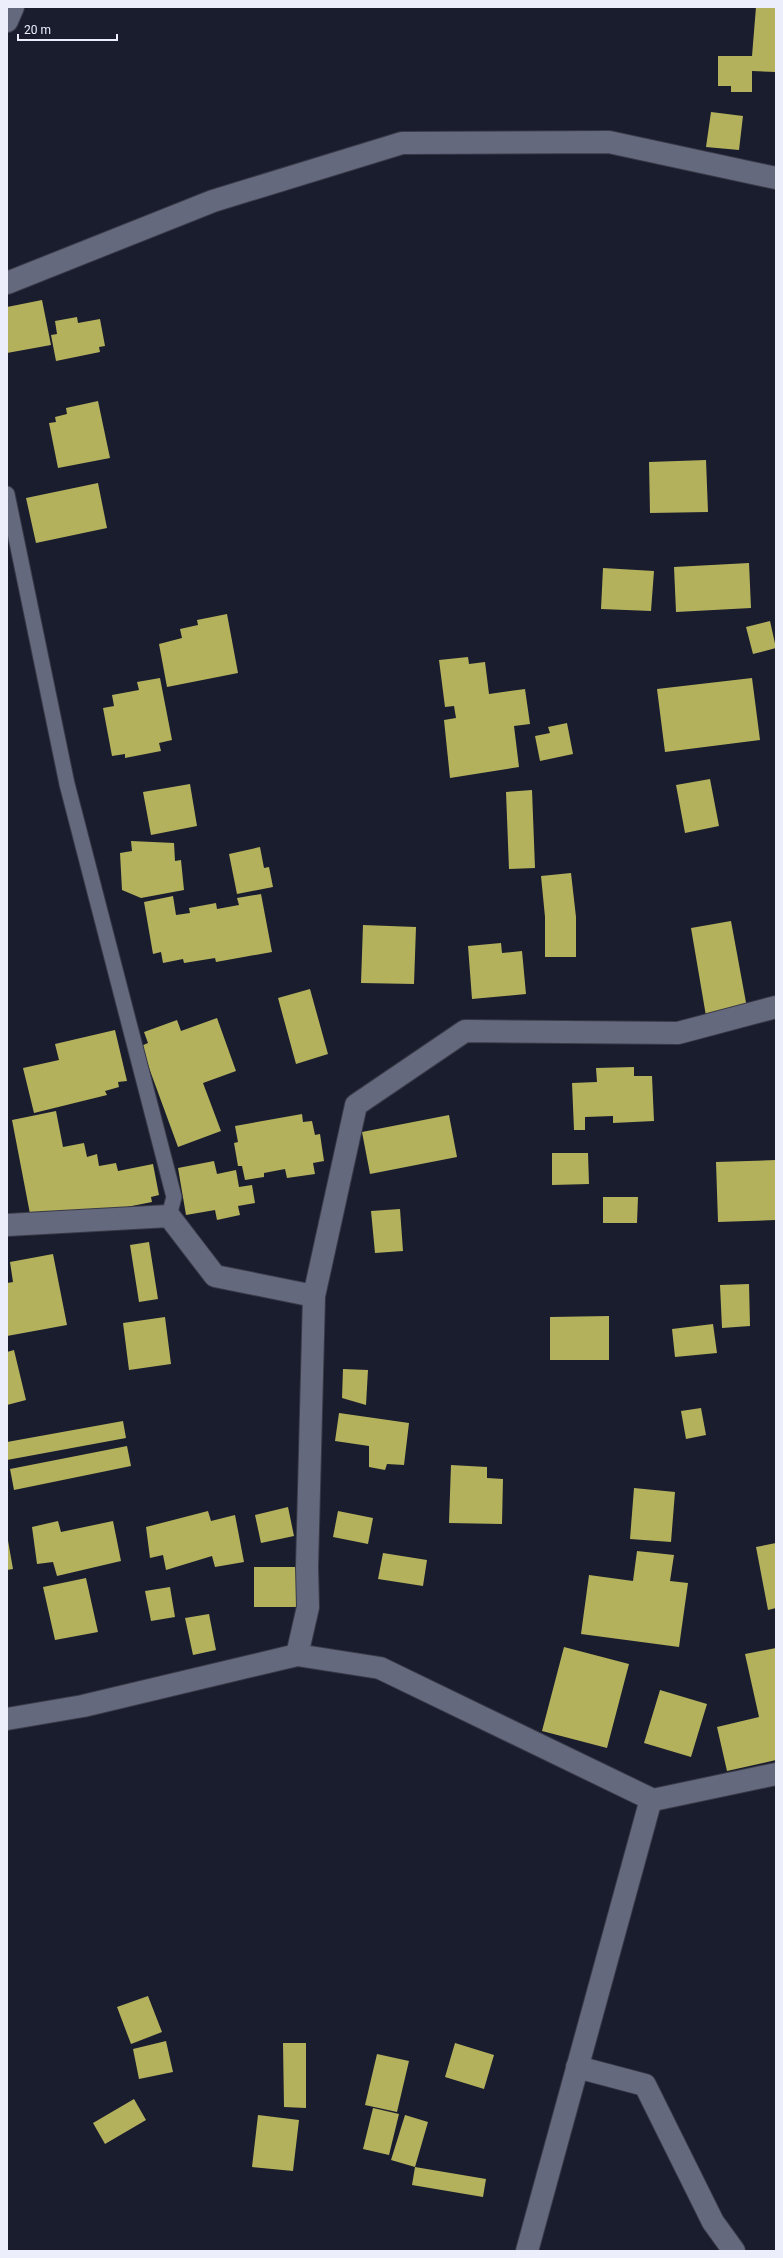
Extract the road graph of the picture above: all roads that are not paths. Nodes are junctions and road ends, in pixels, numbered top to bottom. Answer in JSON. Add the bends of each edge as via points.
{"nodes":[{"id":1,"x":13,"y":7,"type":"edge"},
{"id":2,"x":7,"y":21,"type":"edge"},
{"id":3,"x":776,"y":178,"type":"edge"},
{"id":4,"x":7,"y":283,"type":"edge"},
{"id":5,"x":7,"y":494,"type":"edge"},
{"id":6,"x":776,"y":1007,"type":"edge"},
{"id":7,"x":169,"y":1216,"type":"junction"},
{"id":8,"x":7,"y":1225,"type":"edge"},
{"id":9,"x":314,"y":1296,"type":"junction"},
{"id":10,"x":297,"y":1655,"type":"junction"},
{"id":11,"x":7,"y":1719,"type":"edge"},
{"id":12,"x":776,"y":1774,"type":"edge"},
{"id":13,"x":651,"y":1799,"type":"junction"},
{"id":14,"x":578,"y":2067,"type":"junction"},
{"id":15,"x":527,"y":2251,"type":"edge"},
{"id":16,"x":734,"y":2251,"type":"edge"}],
"edges":[{"from":1,"to":2,"type":"street"},
{"from":3,"to":4,"type":"street","via":[[609,142],[402,143],[213,201]]},
{"from":5,"to":7,"type":"lane","via":[[67,784],[174,1197]]},
{"from":6,"to":9,"type":"street","via":[[678,1033],[465,1031],[356,1105]]},
{"from":7,"to":8,"type":"street"},
{"from":7,"to":9,"type":"street","via":[[215,1276]]},
{"from":9,"to":10,"type":"street","via":[[308,1607]]},
{"from":10,"to":11,"type":"street","via":[[83,1706]]},
{"from":10,"to":13,"type":"street","via":[[380,1668]]},
{"from":12,"to":13,"type":"street"},
{"from":13,"to":14,"type":"street"},
{"from":14,"to":15,"type":"street"},
{"from":14,"to":16,"type":"street","via":[[645,2085],[713,2222]]}]}
